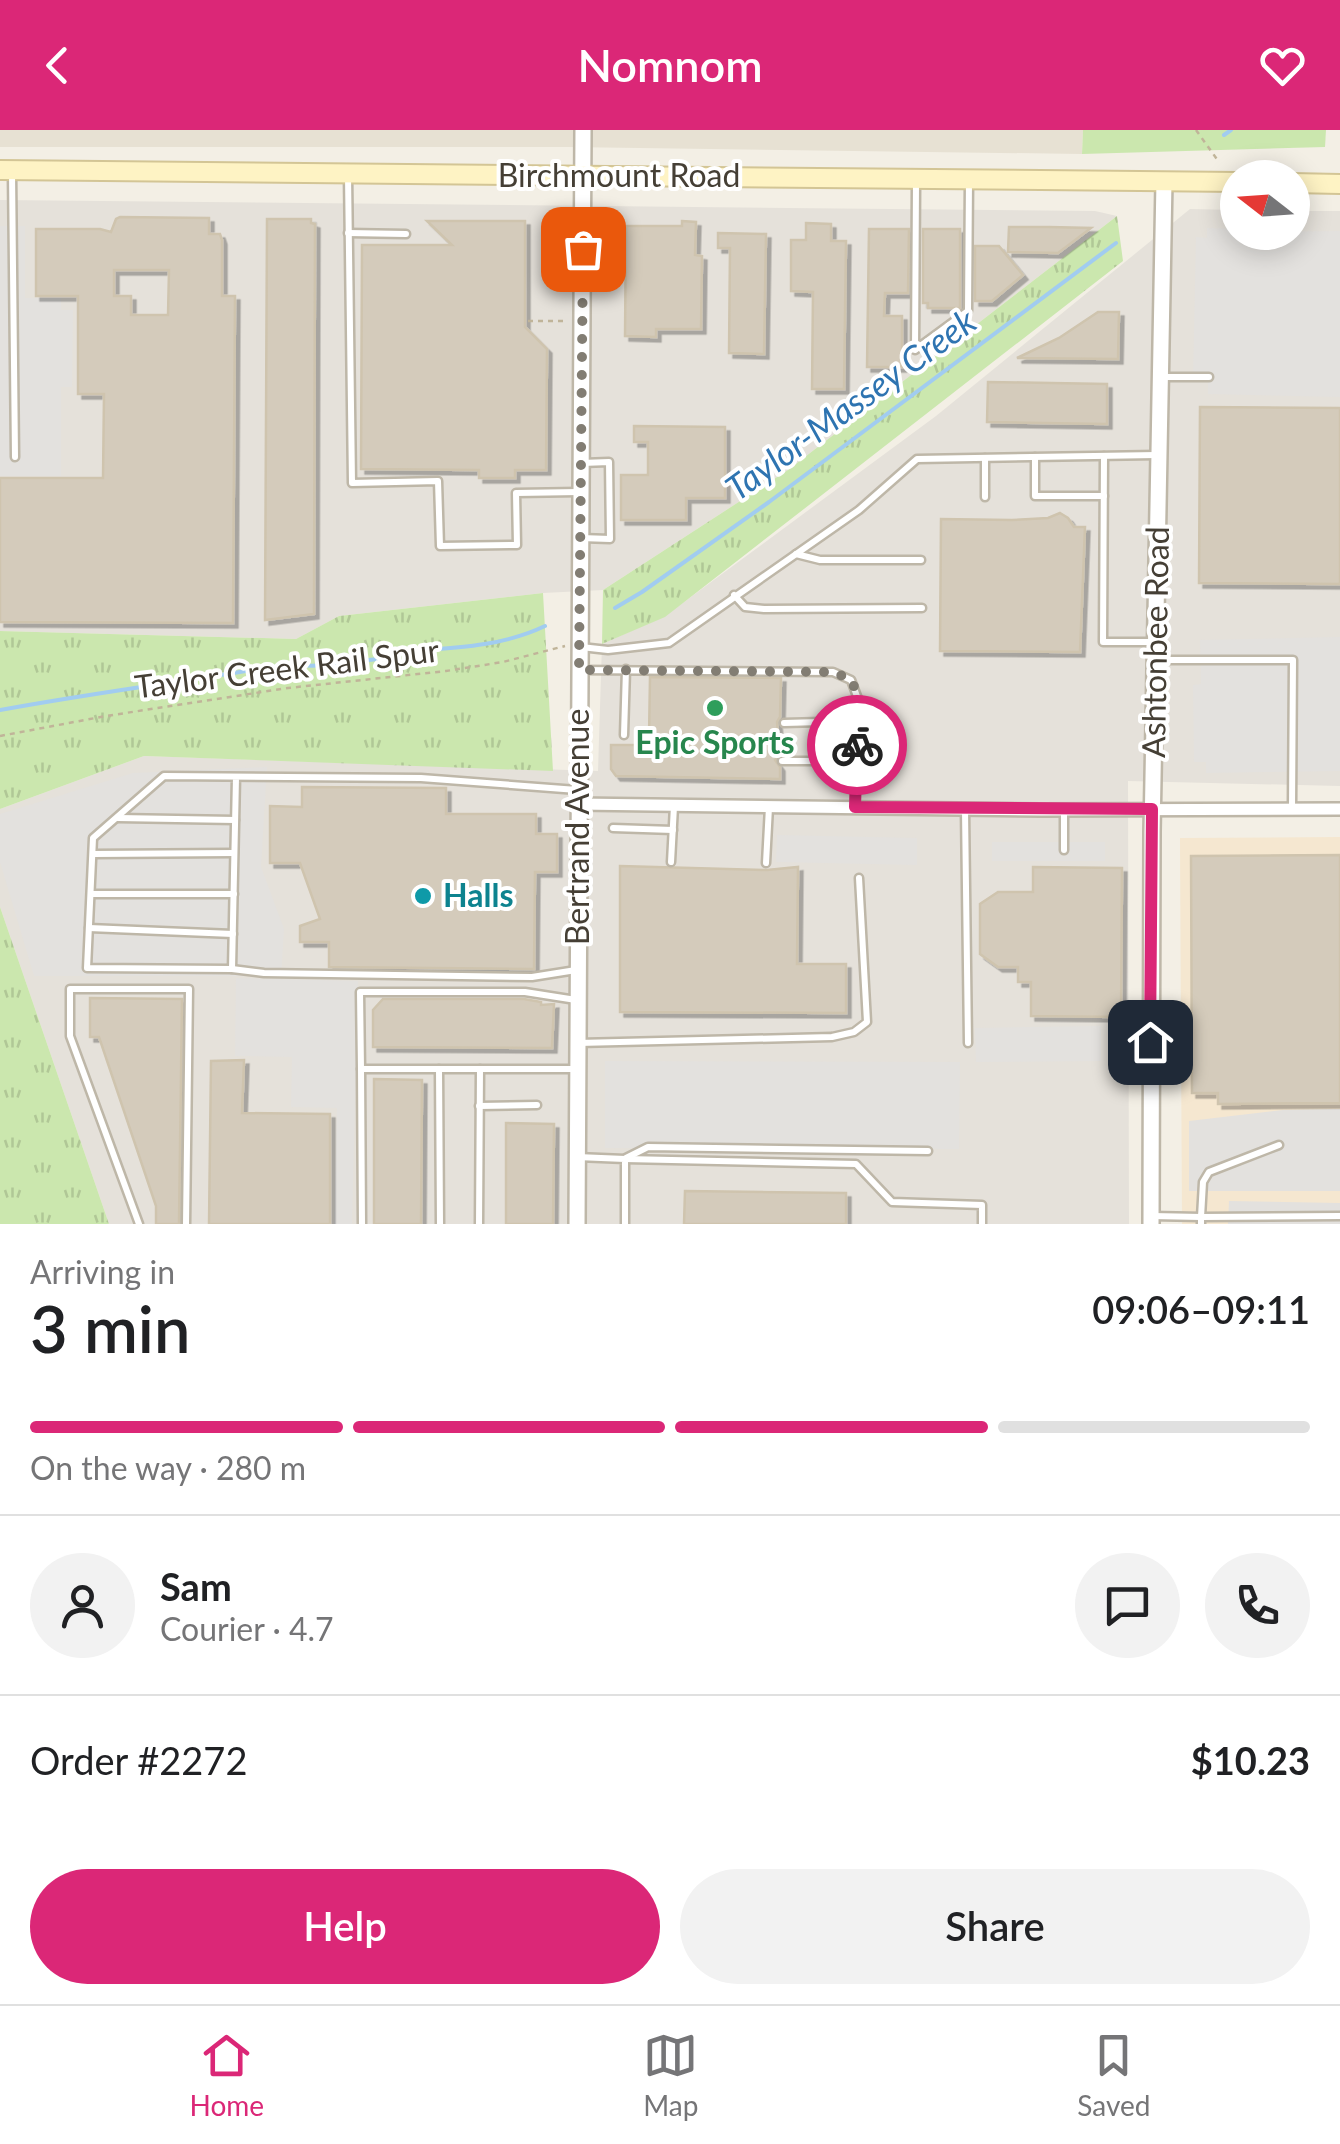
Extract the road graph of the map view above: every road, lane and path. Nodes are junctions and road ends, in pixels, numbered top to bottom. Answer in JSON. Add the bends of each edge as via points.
{"nodes":[{"id":1,"x":583,"y":130,"type":"edge"},
{"id":2,"x":1196,"y":130,"type":"edge"},
{"id":3,"x":1218,"y":162,"type":"dead end"},
{"id":4,"x":6,"y":170,"type":"edge"},
{"id":5,"x":348,"y":174,"type":"junction"},
{"id":6,"x":584,"y":176,"type":"junction"},
{"id":7,"x":916,"y":178,"type":"junction"},
{"id":8,"x":969,"y":179,"type":"junction"},
{"id":9,"x":1164,"y":181,"type":"junction"},
{"id":10,"x":1220,"y":182,"type":"edge"},
{"id":11,"x":1310,"y":183,"type":"edge"},
{"id":12,"x":1340,"y":184,"type":"edge"},
{"id":13,"x":348,"y":233,"type":"junction"},
{"id":14,"x":406,"y":234,"type":"dead end"},
{"id":15,"x":528,"y":321,"type":"dead end"},
{"id":16,"x":582,"y":321,"type":"junction"},
{"id":17,"x":1160,"y":377,"type":"junction"},
{"id":18,"x":1209,"y":377,"type":"dead end"},
{"id":19,"x":1158,"y":455,"type":"junction"},
{"id":20,"x":1104,"y":456,"type":"junction"},
{"id":21,"x":14,"y":457,"type":"dead end"},
{"id":22,"x":1035,"y":457,"type":"junction"},
{"id":23,"x":985,"y":458,"type":"junction"},
{"id":24,"x":580,"y":462,"type":"junction"},
{"id":25,"x":580,"y":492,"type":"junction"},
{"id":26,"x":1104,"y":496,"type":"junction"},
{"id":27,"x":986,"y":497,"type":"dead end"},
{"id":28,"x":580,"y":538,"type":"junction"},
{"id":29,"x":794,"y":554,"type":"junction"},
{"id":30,"x":922,"y":560,"type":"dead end"},
{"id":31,"x":734,"y":595,"type":"junction"},
{"id":32,"x":922,"y":608,"type":"dead end"},
{"id":33,"x":1156,"y":642,"type":"junction"},
{"id":34,"x":579,"y":647,"type":"junction"},
{"id":35,"x":1156,"y":660,"type":"junction"},
{"id":36,"x":626,"y":669,"type":"junction"},
{"id":37,"x":579,"y":670,"type":"junction"},
{"id":38,"x":858,"y":721,"type":"junction"},
{"id":39,"x":784,"y":723,"type":"dead end"},
{"id":40,"x":624,"y":734,"type":"dead end"},
{"id":41,"x":0,"y":736,"type":"edge"},
{"id":42,"x":782,"y":761,"type":"dead end"},
{"id":43,"x":857,"y":761,"type":"junction"},
{"id":44,"x":236,"y":778,"type":"junction"},
{"id":45,"x":578,"y":797,"type":"junction"},
{"id":46,"x":674,"y":805,"type":"junction"},
{"id":47,"x":769,"y":806,"type":"junction"},
{"id":48,"x":855,"y":807,"type":"junction"},
{"id":49,"x":965,"y":809,"type":"junction"},
{"id":50,"x":1064,"y":809,"type":"junction"},
{"id":51,"x":1152,"y":809,"type":"junction"},
{"id":52,"x":1292,"y":809,"type":"junction"},
{"id":53,"x":1340,"y":809,"type":"edge"},
{"id":54,"x":117,"y":818,"type":"junction"},
{"id":55,"x":235,"y":820,"type":"junction"},
{"id":56,"x":613,"y":828,"type":"dead end"},
{"id":57,"x":673,"y":830,"type":"junction"},
{"id":58,"x":1064,"y":850,"type":"dead end"},
{"id":59,"x":234,"y":853,"type":"junction"},
{"id":60,"x":92,"y":854,"type":"junction"},
{"id":61,"x":671,"y":862,"type":"dead end"},
{"id":62,"x":766,"y":863,"type":"dead end"},
{"id":63,"x":859,"y":878,"type":"dead end"},
{"id":64,"x":91,"y":894,"type":"junction"},
{"id":65,"x":234,"y":894,"type":"junction"},
{"id":66,"x":89,"y":928,"type":"junction"},
{"id":67,"x":232,"y":934,"type":"junction"},
{"id":68,"x":232,"y":969,"type":"junction"},
{"id":69,"x":577,"y":970,"type":"junction"},
{"id":70,"x":577,"y":1000,"type":"junction"},
{"id":71,"x":968,"y":1043,"type":"dead end"},
{"id":72,"x":577,"y":1044,"type":"junction"},
{"id":73,"x":480,"y":1069,"type":"junction"},
{"id":74,"x":361,"y":1070,"type":"junction"},
{"id":75,"x":439,"y":1070,"type":"junction"},
{"id":76,"x":577,"y":1070,"type":"junction"},
{"id":77,"x":537,"y":1105,"type":"dead end"},
{"id":78,"x":479,"y":1106,"type":"junction"},
{"id":79,"x":1279,"y":1145,"type":"dead end"},
{"id":80,"x":928,"y":1151,"type":"dead end"},
{"id":81,"x":577,"y":1157,"type":"junction"},
{"id":82,"x":625,"y":1158,"type":"junction"},
{"id":83,"x":1340,"y":1216,"type":"edge"},
{"id":84,"x":1150,"y":1220,"type":"edge"},
{"id":85,"x":1201,"y":1220,"type":"edge"},
{"id":86,"x":139,"y":1224,"type":"edge"},
{"id":87,"x":186,"y":1224,"type":"edge"},
{"id":88,"x":362,"y":1224,"type":"edge"},
{"id":89,"x":440,"y":1224,"type":"edge"},
{"id":90,"x":479,"y":1224,"type":"edge"},
{"id":91,"x":577,"y":1224,"type":"edge"},
{"id":92,"x":625,"y":1224,"type":"edge"},
{"id":93,"x":982,"y":1224,"type":"edge"}],
"edges":[{"from":1,"to":6,"type":"street","name":"Bertrand Avenue"},
{"from":2,"to":3,"type":"path"},
{"from":4,"to":5,"type":"main road","name":"Birchmount Road"},
{"from":4,"to":21,"type":"lane"},
{"from":5,"to":6,"type":"main road","name":"Birchmount Road"},
{"from":5,"to":13,"type":"lane"},
{"from":6,"to":7,"type":"main road","name":"Birchmount Road"},
{"from":6,"to":16,"type":"street","name":"Bertrand Avenue"},
{"from":7,"to":8,"type":"main road","name":"Birchmount Road"},
{"from":7,"to":8,"type":"lane","via":[[915,350],[968,311]]},
{"from":8,"to":9,"type":"main road","name":"Birchmount Road"},
{"from":9,"to":10,"type":"main road","name":"Birchmount Road"},
{"from":9,"to":17,"type":"street","name":"Ashtonbee Road"},
{"from":11,"to":12,"type":"main road"},
{"from":13,"to":14,"type":"lane"},
{"from":13,"to":25,"type":"lane","via":[[352,483],[438,482],[440,546],[518,545],[516,492]]},
{"from":15,"to":16,"type":"path"},
{"from":16,"to":24,"type":"street","name":"Bertrand Avenue"},
{"from":17,"to":18,"type":"lane"},
{"from":17,"to":19,"type":"street","name":"Ashtonbee Road"},
{"from":19,"to":20,"type":"lane"},
{"from":19,"to":33,"type":"street","name":"Ashtonbee Road"},
{"from":20,"to":22,"type":"lane"},
{"from":20,"to":26,"type":"lane"},
{"from":22,"to":23,"type":"lane"},
{"from":22,"to":26,"type":"lane","via":[[1034,496]]},
{"from":23,"to":27,"type":"lane"},
{"from":23,"to":29,"type":"lane","via":[[917,459]]},
{"from":24,"to":25,"type":"street","name":"Bertrand Avenue"},
{"from":24,"to":28,"type":"lane","via":[[609,462],[610,539]]},
{"from":25,"to":28,"type":"street","name":"Bertrand Avenue"},
{"from":26,"to":33,"type":"lane","via":[[1103,642]]},
{"from":28,"to":34,"type":"street","name":"Bertrand Avenue"},
{"from":29,"to":30,"type":"lane"},
{"from":29,"to":31,"type":"lane"},
{"from":31,"to":32,"type":"lane","via":[[746,607],[764,609]]},
{"from":31,"to":34,"type":"lane","via":[[668,643]]},
{"from":33,"to":35,"type":"street","name":"Ashtonbee Road"},
{"from":34,"to":37,"type":"street","name":"Bertrand Avenue"},
{"from":34,"to":41,"type":"path","name":"Taylor Creek Rail Spur"},
{"from":35,"to":51,"type":"street","name":"Ashtonbee Road"},
{"from":35,"to":52,"type":"lane","via":[[1294,660]]},
{"from":36,"to":37,"type":"lane"},
{"from":36,"to":38,"type":"lane","via":[[833,672],[852,680]]},
{"from":36,"to":40,"type":"lane"},
{"from":37,"to":45,"type":"street","name":"Bertrand Avenue"},
{"from":38,"to":39,"type":"lane"},
{"from":38,"to":43,"type":"lane"},
{"from":42,"to":43,"type":"lane"},
{"from":43,"to":48,"type":"lane"},
{"from":44,"to":45,"type":"lane","via":[[421,778]]},
{"from":44,"to":54,"type":"lane","via":[[164,776]]},
{"from":44,"to":55,"type":"lane"},
{"from":45,"to":46,"type":"street"},
{"from":45,"to":69,"type":"street","name":"Bertrand Avenue"},
{"from":46,"to":47,"type":"street"},
{"from":46,"to":57,"type":"lane"},
{"from":47,"to":48,"type":"street"},
{"from":47,"to":62,"type":"lane"},
{"from":48,"to":49,"type":"street"},
{"from":49,"to":50,"type":"street"},
{"from":49,"to":71,"type":"lane"},
{"from":50,"to":51,"type":"street"},
{"from":50,"to":58,"type":"lane"},
{"from":51,"to":52,"type":"street"},
{"from":51,"to":84,"type":"street","name":"Ashtonbee Road"},
{"from":52,"to":53,"type":"street"},
{"from":54,"to":55,"type":"lane"},
{"from":54,"to":60,"type":"lane","via":[[94,838]]},
{"from":55,"to":59,"type":"lane"},
{"from":56,"to":57,"type":"lane"},
{"from":57,"to":61,"type":"lane"},
{"from":59,"to":60,"type":"lane"},
{"from":59,"to":65,"type":"lane"},
{"from":60,"to":64,"type":"lane"},
{"from":63,"to":72,"type":"lane","via":[[866,1022],[854,1032]]},
{"from":64,"to":65,"type":"lane"},
{"from":64,"to":66,"type":"lane"},
{"from":65,"to":67,"type":"lane"},
{"from":66,"to":67,"type":"lane"},
{"from":66,"to":68,"type":"lane","via":[[87,968]]},
{"from":67,"to":68,"type":"lane"},
{"from":68,"to":69,"type":"lane","via":[[532,978]]},
{"from":69,"to":70,"type":"street","name":"Bertrand Avenue"},
{"from":70,"to":72,"type":"street","name":"Bertrand Avenue"},
{"from":70,"to":74,"type":"lane","via":[[525,992],[360,992]]},
{"from":72,"to":76,"type":"street","name":"Bertrand Avenue"},
{"from":73,"to":75,"type":"lane"},
{"from":73,"to":76,"type":"lane"},
{"from":73,"to":78,"type":"lane"},
{"from":74,"to":75,"type":"lane"},
{"from":74,"to":88,"type":"lane"},
{"from":75,"to":89,"type":"lane"},
{"from":76,"to":81,"type":"street","name":"Bertrand Avenue"},
{"from":77,"to":78,"type":"lane"},
{"from":78,"to":90,"type":"lane"},
{"from":79,"to":85,"type":"lane","via":[[1209,1172]]},
{"from":80,"to":82,"type":"lane","via":[[648,1148]]},
{"from":81,"to":82,"type":"lane"},
{"from":81,"to":91,"type":"street","name":"Bertrand Avenue"},
{"from":82,"to":92,"type":"lane"},
{"from":82,"to":93,"type":"lane","via":[[856,1164],[892,1202],[982,1205]]},
{"from":83,"to":85,"type":"lane"},
{"from":84,"to":85,"type":"lane"},
{"from":86,"to":87,"type":"lane","via":[[70,1036],[70,989],[188,989]]}]}
